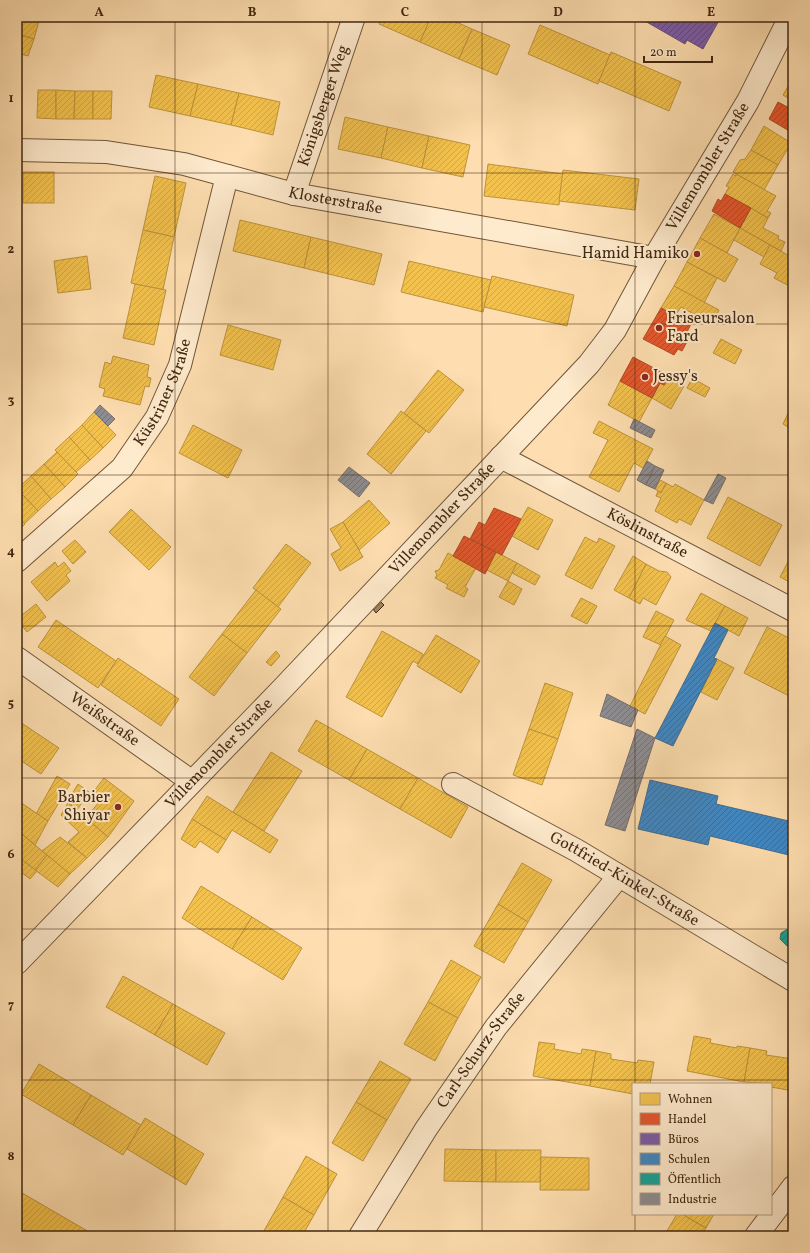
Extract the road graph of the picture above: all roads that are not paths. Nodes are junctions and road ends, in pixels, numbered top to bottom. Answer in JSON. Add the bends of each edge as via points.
{"nodes":[{"id":1,"x":354,"y":17,"type":"edge"},
{"id":2,"x":790,"y":17,"type":"edge"},
{"id":3,"x":17,"y":150,"type":"edge"},
{"id":4,"x":227,"y":176,"type":"junction"},
{"id":5,"x":294,"y":194,"type":"junction"},
{"id":6,"x":654,"y":258,"type":"junction"},
{"id":7,"x":501,"y":457,"type":"junction"},
{"id":8,"x":17,"y":560,"type":"edge"},
{"id":9,"x":793,"y":610,"type":"edge"},
{"id":10,"x":17,"y":658,"type":"edge"},
{"id":11,"x":191,"y":781,"type":"junction"},
{"id":12,"x":453,"y":784,"type":"dead end"},
{"id":13,"x":619,"y":876,"type":"junction"},
{"id":14,"x":17,"y":964,"type":"edge"},
{"id":15,"x":793,"y":980,"type":"edge"},
{"id":16,"x":793,"y":1187,"type":"edge"},
{"id":17,"x":772,"y":1215,"type":"edge"},
{"id":18,"x":772,"y":1215,"type":"edge"},
{"id":19,"x":360,"y":1236,"type":"edge"},
{"id":20,"x":756,"y":1236,"type":"edge"}],
"edges":[{"from":1,"to":5,"type":"street","name":"Königsberger Weg"},
{"from":2,"to":6,"type":"street","name":"Villemombler Straße","via":[[748,101]]},
{"from":3,"to":4,"type":"street","name":"Klosterstraße","via":[[106,152],[184,164]]},
{"from":4,"to":5,"type":"street","name":"Klosterstraße"},
{"from":4,"to":8,"type":"street","name":"Küstriner Straße","via":[[180,365],[157,417],[122,468]]},
{"from":5,"to":6,"type":"street","name":"Klosterstraße"},
{"from":6,"to":7,"type":"street","name":"Villemombler Straße","via":[[615,330],[589,364]]},
{"from":7,"to":9,"type":"street","name":"Köslinstraße"},
{"from":7,"to":11,"type":"street","name":"Villemombler Straße","via":[[283,688]]},
{"from":10,"to":11,"type":"street","name":"Weißstraße"},
{"from":11,"to":14,"type":"street","name":"Villemombler Straße"},
{"from":12,"to":13,"type":"street","name":"Gottfried-Kinkel-Straße"},
{"from":13,"to":15,"type":"street","name":"Gottfried-Kinkel-Straße"},
{"from":13,"to":19,"type":"street","name":"Carl-Schurz-Straße","via":[[496,1027],[426,1129]]},
{"from":16,"to":18,"type":"street"},
{"from":17,"to":20,"type":"street"}]}
